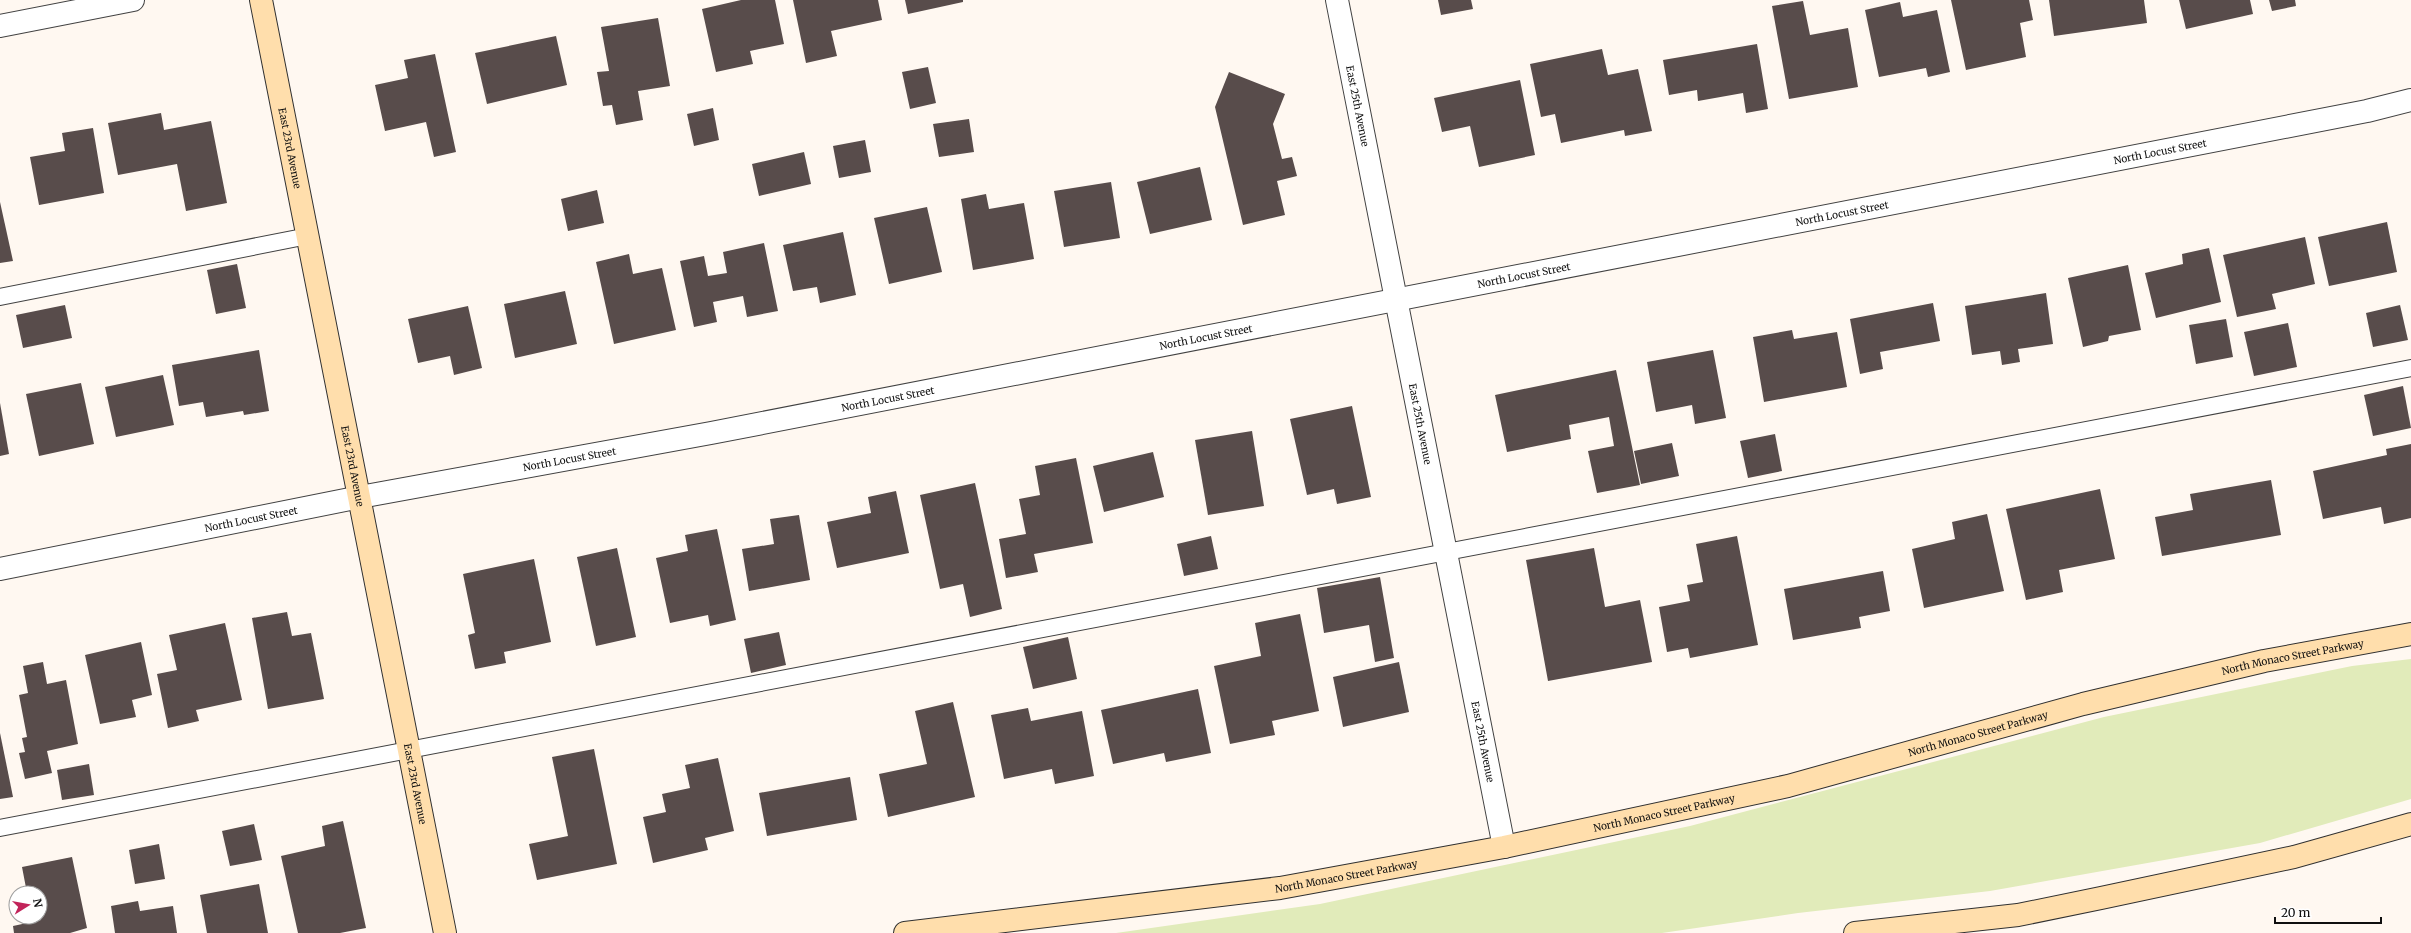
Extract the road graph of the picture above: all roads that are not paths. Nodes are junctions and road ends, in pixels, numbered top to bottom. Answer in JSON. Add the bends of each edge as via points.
{"nodes":[{"id":1,"x":133,"y":0,"type":"edge"},
{"id":2,"x":261,"y":0,"type":"edge"},
{"id":3,"x":1337,"y":0,"type":"edge"},
{"id":4,"x":0,"y":26,"type":"edge"},
{"id":5,"x":2411,"y":100,"type":"edge"},
{"id":6,"x":308,"y":236,"type":"junction"},
{"id":7,"x":0,"y":297,"type":"edge"},
{"id":8,"x":1395,"y":299,"type":"junction"},
{"id":9,"x":2411,"y":368,"type":"edge"},
{"id":10,"x":360,"y":497,"type":"junction"},
{"id":11,"x":1446,"y":554,"type":"junction"},
{"id":12,"x":0,"y":569,"type":"edge"},
{"id":13,"x":2411,"y":634,"type":"edge"},
{"id":14,"x":410,"y":749,"type":"junction"},
{"id":15,"x":2411,"y":824,"type":"edge"},
{"id":16,"x":0,"y":828,"type":"edge"},
{"id":17,"x":1504,"y":847,"type":"junction"},
{"id":18,"x":445,"y":933,"type":"edge"},
{"id":19,"x":905,"y":933,"type":"edge"},
{"id":20,"x":1855,"y":933,"type":"edge"}],
"edges":[{"from":1,"to":4,"type":"street"},
{"from":2,"to":6,"type":"main road","name":"East 23rd Avenue"},
{"from":3,"to":8,"type":"street","name":"East 25th Avenue"},
{"from":5,"to":8,"type":"street","name":"North Locust Street","via":[[2360,113]]},
{"from":6,"to":7,"type":"lane"},
{"from":6,"to":10,"type":"main road","name":"East 23rd Avenue"},
{"from":8,"to":10,"type":"street","name":"North Locust Street","via":[[703,434]]},
{"from":8,"to":11,"type":"street","name":"East 25th Avenue"},
{"from":9,"to":11,"type":"lane"},
{"from":10,"to":12,"type":"street","name":"North Locust Street"},
{"from":10,"to":14,"type":"main road","name":"East 23rd Avenue"},
{"from":11,"to":14,"type":"lane"},
{"from":11,"to":17,"type":"street","name":"East 25th Avenue"},
{"from":13,"to":17,"type":"main road","name":"North Monaco Street Parkway","via":[[2264,661],[2083,704],[1788,786]]},
{"from":14,"to":16,"type":"lane"},
{"from":14,"to":18,"type":"main road","name":"East 23rd Avenue"},
{"from":15,"to":20,"type":"main road","via":[[2294,857],[2018,915]]},
{"from":17,"to":19,"type":"main road","name":"North Monaco Street Parkway","via":[[1280,888]]}]}
